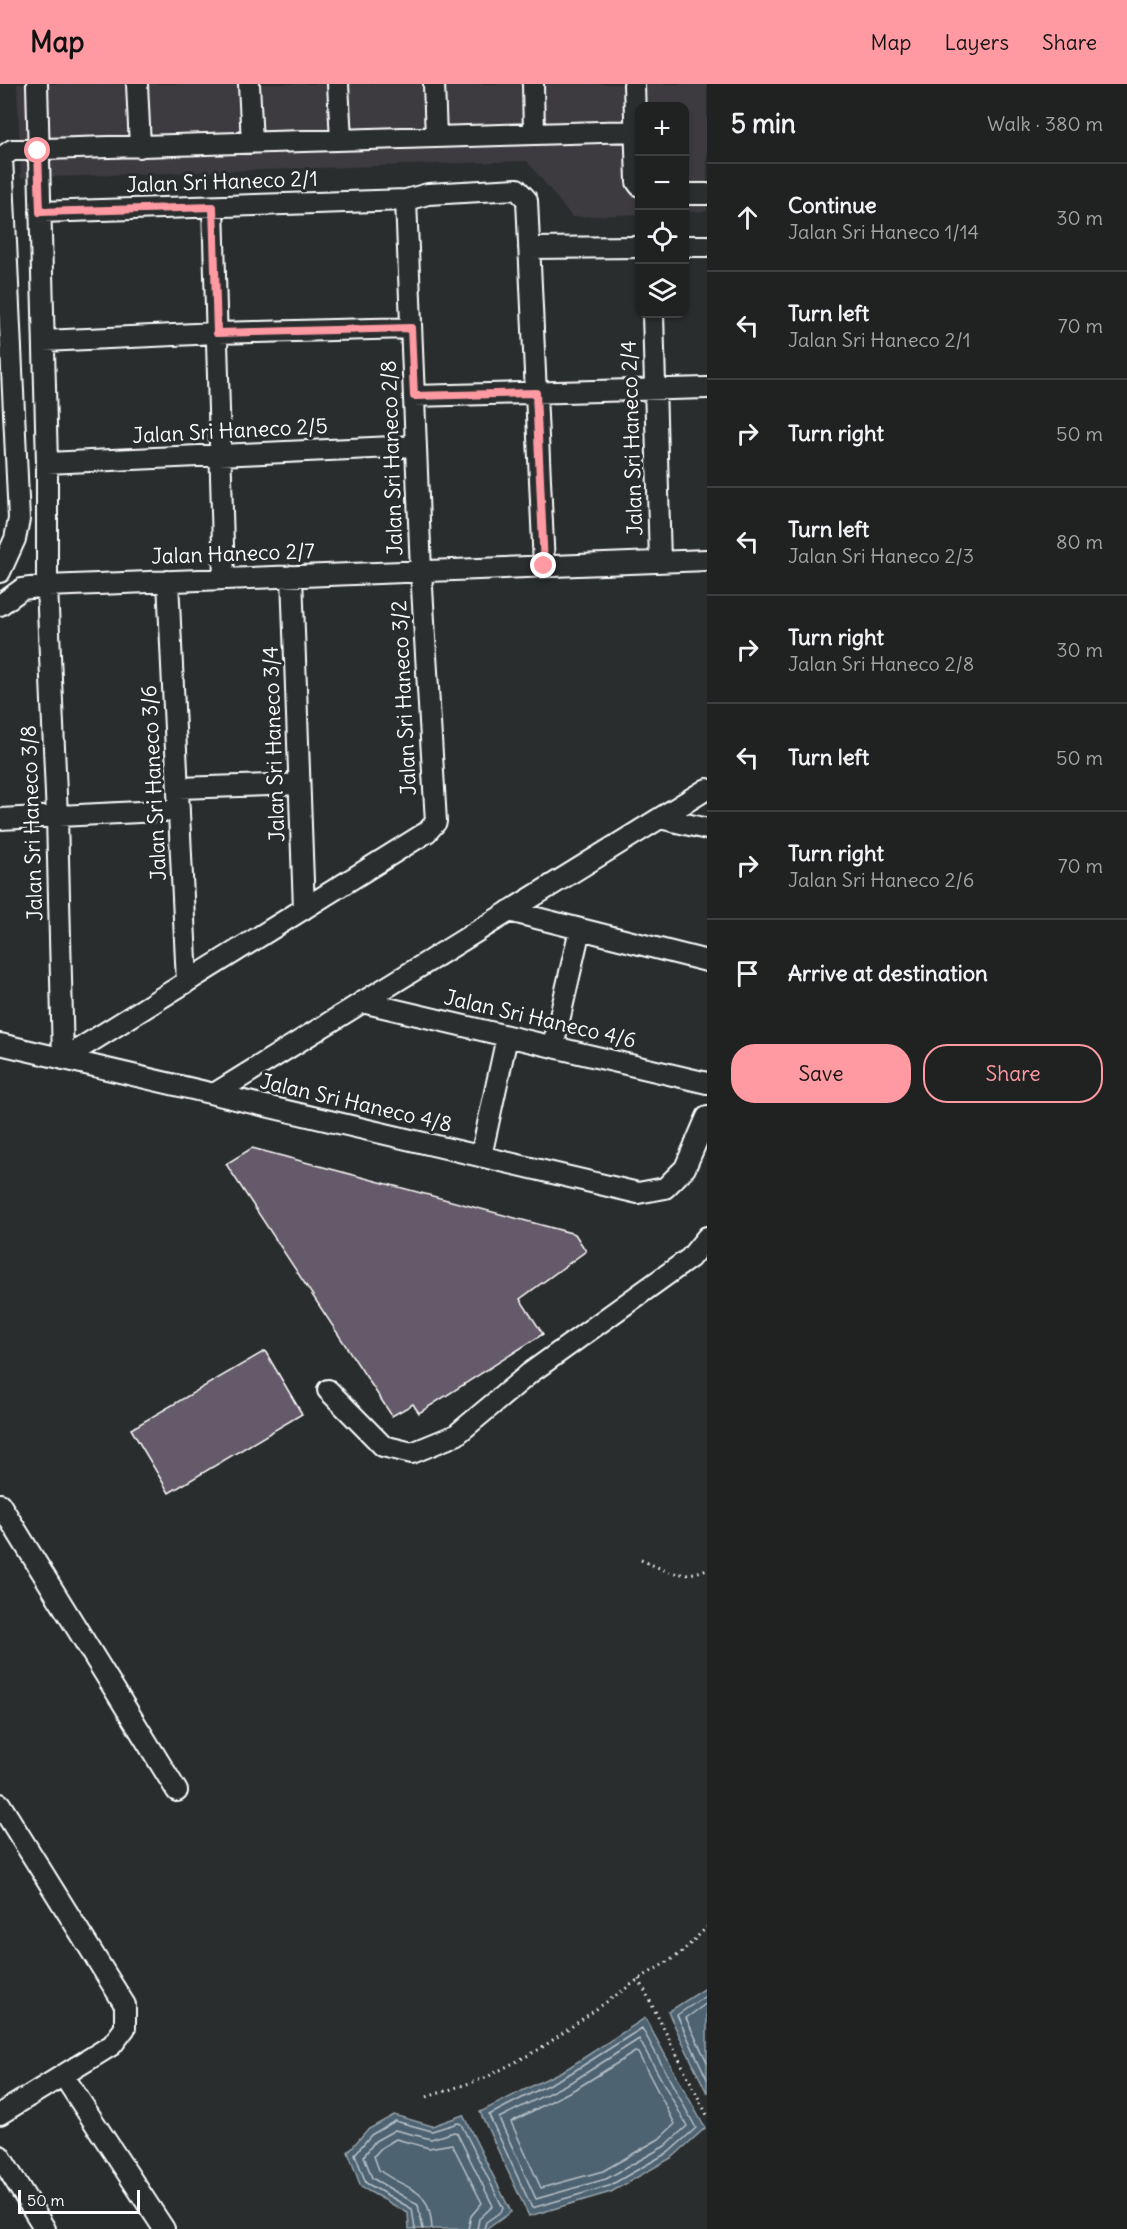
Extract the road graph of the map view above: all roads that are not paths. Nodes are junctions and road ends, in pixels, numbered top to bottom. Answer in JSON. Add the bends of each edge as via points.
{"nodes":[{"id":1,"x":37,"y":84,"type":"edge"},
{"id":2,"x":137,"y":84,"type":"edge"},
{"id":3,"x":249,"y":84,"type":"edge"},
{"id":4,"x":338,"y":84,"type":"edge"},
{"id":5,"x":434,"y":84,"type":"edge"},
{"id":6,"x":532,"y":84,"type":"edge"},
{"id":7,"x":634,"y":84,"type":"edge"},
{"id":8,"x":635,"y":131,"type":"joint"},
{"id":9,"x":534,"y":134,"type":"junction"},
{"id":10,"x":436,"y":137,"type":"junction"},
{"id":11,"x":341,"y":140,"type":"junction"},
{"id":12,"x":252,"y":143,"type":"junction"},
{"id":13,"x":140,"y":147,"type":"junction"},
{"id":14,"x":38,"y":151,"type":"junction"},
{"id":15,"x":689,"y":194,"type":"edge"},
{"id":16,"x":707,"y":194,"type":"edge"},
{"id":17,"x":406,"y":200,"type":"junction"},
{"id":18,"x":213,"y":207,"type":"junction"},
{"id":19,"x":40,"y":212,"type":"junction"},
{"id":20,"x":689,"y":246,"type":"edge"},
{"id":21,"x":707,"y":246,"type":"edge"},
{"id":22,"x":635,"y":247,"type":"edge"},
{"id":23,"x":529,"y":248,"type":"junction"},
{"id":24,"x":653,"y":318,"type":"edge"},
{"id":25,"x":411,"y":328,"type":"junction"},
{"id":26,"x":217,"y":333,"type":"junction"},
{"id":27,"x":44,"y":341,"type":"junction"},
{"id":28,"x":707,"y":388,"type":"edge"},
{"id":29,"x":655,"y":389,"type":"junction"},
{"id":30,"x":536,"y":393,"type":"junction"},
{"id":31,"x":414,"y":396,"type":"junction"},
{"id":32,"x":416,"y":446,"type":"junction"},
{"id":33,"x":220,"y":456,"type":"junction"},
{"id":34,"x":47,"y":463,"type":"junction"},
{"id":35,"x":707,"y":560,"type":"edge"},
{"id":36,"x":660,"y":561,"type":"junction"},
{"id":37,"x":544,"y":566,"type":"junction"},
{"id":38,"x":421,"y":571,"type":"junction"},
{"id":39,"x":0,"y":572,"type":"edge"},
{"id":40,"x":292,"y":576,"type":"junction"},
{"id":41,"x":224,"y":579,"type":"junction"},
{"id":42,"x":168,"y":581,"type":"junction"},
{"id":43,"x":47,"y":586,"type":"junction"},
{"id":44,"x":0,"y":604,"type":"edge"},
{"id":45,"x":299,"y":784,"type":"junction"},
{"id":46,"x":178,"y":788,"type":"junction"},
{"id":47,"x":707,"y":789,"type":"edge"},
{"id":48,"x":179,"y":810,"type":"junction"},
{"id":49,"x":57,"y":817,"type":"junction"},
{"id":50,"x":660,"y":818,"type":"junction"},
{"id":51,"x":0,"y":819,"type":"edge"},
{"id":52,"x":707,"y":829,"type":"edge"},
{"id":53,"x":304,"y":909,"type":"junction"},
{"id":54,"x":509,"y":911,"type":"junction"},
{"id":55,"x":580,"y":929,"type":"junction"},
{"id":56,"x":707,"y":961,"type":"edge"},
{"id":57,"x":187,"y":982,"type":"junction"},
{"id":58,"x":362,"y":1002,"type":"junction"},
{"id":59,"x":507,"y":1037,"type":"junction"},
{"id":60,"x":0,"y":1044,"type":"edge"},
{"id":61,"x":553,"y":1047,"type":"junction"},
{"id":62,"x":63,"y":1059,"type":"junction"},
{"id":63,"x":707,"y":1083,"type":"edge"},
{"id":64,"x":214,"y":1094,"type":"junction"},
{"id":65,"x":707,"y":1117,"type":"edge"},
{"id":66,"x":481,"y":1156,"type":"junction"},
{"id":67,"x":707,"y":1237,"type":"edge"},
{"id":68,"x":328,"y":1390,"type":"dead end"},
{"id":69,"x":0,"y":1504,"type":"edge"},
{"id":70,"x":177,"y":1791,"type":"dead end"},
{"id":71,"x":0,"y":1804,"type":"edge"},
{"id":72,"x":63,"y":2076,"type":"junction"},
{"id":73,"x":0,"y":2114,"type":"edge"},
{"id":74,"x":0,"y":2156,"type":"edge"},
{"id":75,"x":45,"y":2229,"type":"edge"},
{"id":76,"x":164,"y":2229,"type":"edge"}],
"edges":[{"from":1,"to":14,"type":"street","name":"Jalan Sri Haneco 3/8"},
{"from":2,"to":13,"type":"street"},
{"from":3,"to":12,"type":"street"},
{"from":4,"to":11,"type":"street"},
{"from":5,"to":10,"type":"street"},
{"from":6,"to":9,"type":"street"},
{"from":7,"to":8,"type":"street"},
{"from":8,"to":9,"type":"street"},
{"from":9,"to":10,"type":"street"},
{"from":10,"to":11,"type":"street"},
{"from":11,"to":12,"type":"street"},
{"from":12,"to":13,"type":"street"},
{"from":13,"to":14,"type":"street"},
{"from":14,"to":19,"type":"street","name":"Jalan Sri Haneco 3/8"},
{"from":14,"to":39,"type":"street","via":[[12,150],[2,158],[19,519]]},
{"from":15,"to":16,"type":"street"},
{"from":17,"to":18,"type":"street","name":"Jalan Sri Haneco 2/1"},
{"from":17,"to":23,"type":"street","name":"Jalan Sri Haneco 2/1","via":[[428,194],[517,189],[527,200]]},
{"from":17,"to":25,"type":"street","name":"Jalan Sri Haneco 2/8"},
{"from":18,"to":19,"type":"street","name":"Jalan Sri Haneco 2/1"},
{"from":18,"to":26,"type":"street"},
{"from":19,"to":27,"type":"street","name":"Jalan Sri Haneco 3/8"},
{"from":20,"to":21,"type":"street"},
{"from":22,"to":23,"type":"street"},
{"from":23,"to":30,"type":"street"},
{"from":24,"to":29,"type":"street","name":"Jalan Sri Haneco 2/4"},
{"from":25,"to":26,"type":"street"},
{"from":25,"to":31,"type":"street","name":"Jalan Sri Haneco 2/8"},
{"from":26,"to":27,"type":"street"},
{"from":26,"to":33,"type":"street"},
{"from":27,"to":34,"type":"street","name":"Jalan Sri Haneco 3/8"},
{"from":28,"to":29,"type":"street"},
{"from":29,"to":30,"type":"street"},
{"from":29,"to":36,"type":"street","name":"Jalan Sri Haneco 2/4"},
{"from":30,"to":31,"type":"street"},
{"from":30,"to":37,"type":"street"},
{"from":31,"to":32,"type":"street","name":"Jalan Sri Haneco 2/8"},
{"from":32,"to":33,"type":"street","name":"Jalan Sri Haneco 2/5"},
{"from":32,"to":38,"type":"street","name":"Jalan Sri Haneco 2/8"},
{"from":33,"to":34,"type":"street","name":"Jalan Sri Haneco 2/5"},
{"from":33,"to":41,"type":"street"},
{"from":34,"to":43,"type":"street","name":"Jalan Sri Haneco 3/8"},
{"from":35,"to":36,"type":"street","name":"Jalan Haneco 2/7"},
{"from":36,"to":37,"type":"street","name":"Jalan Haneco 2/7"},
{"from":37,"to":38,"type":"street","name":"Jalan Haneco 2/7"},
{"from":38,"to":40,"type":"street","name":"Jalan Haneco 2/7"},
{"from":38,"to":53,"type":"street","name":"Jalan Sri Haneco 3/2","via":[[436,822],[427,832]]},
{"from":40,"to":41,"type":"street","name":"Jalan Haneco 2/7"},
{"from":40,"to":45,"type":"street","name":"Jalan Sri Haneco 3/4"},
{"from":41,"to":42,"type":"street","name":"Jalan Haneco 2/7"},
{"from":42,"to":43,"type":"street","name":"Jalan Haneco 2/7"},
{"from":42,"to":46,"type":"street","name":"Jalan Sri Haneco 3/6"},
{"from":43,"to":44,"type":"street","name":"Jalan Haneco 2/7","via":[[22,589]]},
{"from":43,"to":49,"type":"street","name":"Jalan Sri Haneco 3/8"},
{"from":45,"to":46,"type":"street"},
{"from":45,"to":53,"type":"street","name":"Jalan Sri Haneco 3/4"},
{"from":46,"to":48,"type":"street","name":"Jalan Sri Haneco 3/6"},
{"from":47,"to":50,"type":"street"},
{"from":48,"to":49,"type":"street"},
{"from":48,"to":57,"type":"street","name":"Jalan Sri Haneco 3/6"},
{"from":49,"to":51,"type":"street"},
{"from":49,"to":62,"type":"street","name":"Jalan Sri Haneco 3/8"},
{"from":50,"to":52,"type":"street"},
{"from":50,"to":54,"type":"street"},
{"from":53,"to":57,"type":"street"},
{"from":54,"to":55,"type":"street"},
{"from":54,"to":58,"type":"street"},
{"from":55,"to":56,"type":"street"},
{"from":55,"to":61,"type":"street"},
{"from":57,"to":62,"type":"street"},
{"from":58,"to":59,"type":"street","name":"Jalan Sri Haneco 4/6"},
{"from":58,"to":64,"type":"street"},
{"from":59,"to":61,"type":"street","name":"Jalan Sri Haneco 4/6"},
{"from":59,"to":66,"type":"street"},
{"from":60,"to":62,"type":"street","name":"Jalan Sri Haneco 4/8"},
{"from":61,"to":63,"type":"street","name":"Jalan Sri Haneco 4/6"},
{"from":62,"to":64,"type":"street","name":"Jalan Sri Haneco 4/8"},
{"from":64,"to":66,"type":"street","name":"Jalan Sri Haneco 4/8"},
{"from":65,"to":66,"type":"street","name":"Jalan Sri Haneco 4/8","via":[[685,1168],[665,1188],[638,1193]]},
{"from":67,"to":68,"type":"street","via":[[690,1258],[530,1373],[456,1435],[412,1453],[383,1446]]},
{"from":69,"to":70,"type":"street"},
{"from":71,"to":72,"type":"street","via":[[124,2005],[126,2028],[112,2045]]},
{"from":72,"to":73,"type":"street"},
{"from":72,"to":76,"type":"street"},
{"from":74,"to":75,"type":"street"}]}
